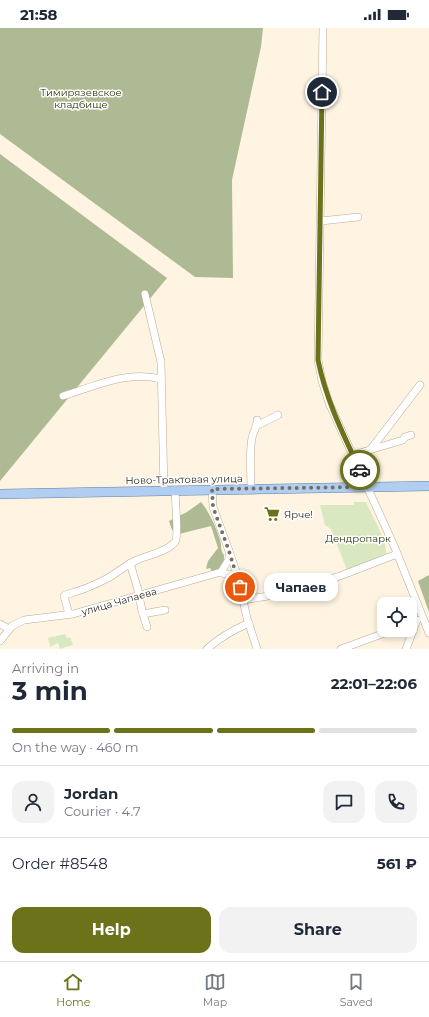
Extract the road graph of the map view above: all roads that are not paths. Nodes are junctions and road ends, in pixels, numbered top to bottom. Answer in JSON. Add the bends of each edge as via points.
{"nodes":[{"id":1,"x":323,"y":28,"type":"edge"},
{"id":2,"x":358,"y":217,"type":"dead end"},
{"id":3,"x":321,"y":221,"type":"junction"},
{"id":4,"x":144,"y":294,"type":"dead end"},
{"id":5,"x":161,"y":378,"type":"junction"},
{"id":6,"x":420,"y":385,"type":"dead end"},
{"id":7,"x":63,"y":396,"type":"dead end"},
{"id":8,"x":278,"y":415,"type":"dead end"},
{"id":9,"x":411,"y":435,"type":"dead end"},
{"id":10,"x":371,"y":449,"type":"junction"},
{"id":11,"x":353,"y":454,"type":"junction"},
{"id":12,"x":429,"y":486,"type":"edge"},
{"id":13,"x":368,"y":487,"type":"junction"},
{"id":14,"x":212,"y":489,"type":"junction"},
{"id":15,"x":251,"y":489,"type":"junction"},
{"id":16,"x":164,"y":490,"type":"junction"},
{"id":17,"x":175,"y":490,"type":"junction"},
{"id":18,"x":0,"y":494,"type":"edge"},
{"id":19,"x":229,"y":551,"type":"junction"},
{"id":20,"x":397,"y":554,"type":"junction"},
{"id":21,"x":130,"y":563,"type":"junction"},
{"id":22,"x":221,"y":572,"type":"junction"},
{"id":23,"x":237,"y":574,"type":"junction"},
{"id":24,"x":139,"y":595,"type":"junction"},
{"id":25,"x":409,"y":597,"type":"edge"},
{"id":26,"x":243,"y":600,"type":"junction"},
{"id":27,"x":165,"y":610,"type":"dead end"},
{"id":28,"x":69,"y":614,"type":"junction"},
{"id":29,"x":143,"y":614,"type":"junction"},
{"id":30,"x":417,"y":621,"type":"edge"},
{"id":31,"x":249,"y":623,"type":"junction"},
{"id":32,"x":0,"y":624,"type":"edge"},
{"id":33,"x":147,"y":627,"type":"dead end"},
{"id":34,"x":9,"y":629,"type":"junction"},
{"id":35,"x":429,"y":633,"type":"edge"},
{"id":36,"x":377,"y":636,"type":"edge"},
{"id":37,"x":410,"y":637,"type":"edge"},
{"id":38,"x":0,"y":641,"type":"edge"},
{"id":39,"x":207,"y":649,"type":"edge"},
{"id":40,"x":257,"y":649,"type":"edge"},
{"id":41,"x":341,"y":649,"type":"edge"},
{"id":42,"x":406,"y":649,"type":"edge"}],
"edges":[{"from":1,"to":3,"type":"street"},
{"from":2,"to":3,"type":"street"},
{"from":3,"to":11,"type":"street","via":[[318,360],[329,403]]},
{"from":4,"to":5,"type":"street","via":[[161,362]]},
{"from":5,"to":7,"type":"street","via":[[127,377]]},
{"from":5,"to":16,"type":"street"},
{"from":6,"to":10,"type":"street"},
{"from":8,"to":15,"type":"street","via":[[257,423],[252,436]]},
{"from":9,"to":10,"type":"street","via":[[403,440]]},
{"from":10,"to":11,"type":"street"},
{"from":11,"to":13,"type":"street"},
{"from":12,"to":13,"type":"main road","name":"Ново-Трактовая улица"},
{"from":13,"to":15,"type":"main road","name":"Ново-Трактовая улица"},
{"from":13,"to":20,"type":"street"},
{"from":14,"to":15,"type":"main road","name":"Ново-Трактовая улица"},
{"from":14,"to":17,"type":"main road","name":"Ново-Трактовая улица"},
{"from":14,"to":19,"type":"street","via":[[213,507]]},
{"from":16,"to":17,"type":"main road","name":"Ново-Трактовая улица"},
{"from":16,"to":18,"type":"main road","name":"Ново-Трактовая улица"},
{"from":17,"to":21,"type":"street","via":[[175,542]]},
{"from":19,"to":22,"type":"street","via":[[228,560]]},
{"from":19,"to":23,"type":"street"},
{"from":20,"to":25,"type":"street"},
{"from":20,"to":26,"type":"street","via":[[340,576],[268,596]]},
{"from":21,"to":24,"type":"street"},
{"from":21,"to":28,"type":"street","via":[[102,581],[64,595]]},
{"from":22,"to":23,"type":"street"},
{"from":22,"to":24,"type":"street","name":"улица Чапаева"},
{"from":23,"to":26,"type":"street"},
{"from":24,"to":28,"type":"street","name":"улица Чапаева"},
{"from":24,"to":29,"type":"street"},
{"from":26,"to":31,"type":"street"},
{"from":27,"to":29,"type":"street"},
{"from":28,"to":34,"type":"street","name":"улица Чапаева","via":[[32,618],[18,622]]},
{"from":29,"to":33,"type":"street"},
{"from":30,"to":35,"type":"street"},
{"from":31,"to":39,"type":"street","via":[[217,639]]},
{"from":31,"to":40,"type":"street"},
{"from":32,"to":34,"type":"street"},
{"from":34,"to":38,"type":"street","name":"улица Чапаева"},
{"from":36,"to":41,"type":"street"},
{"from":37,"to":42,"type":"street"}]}
